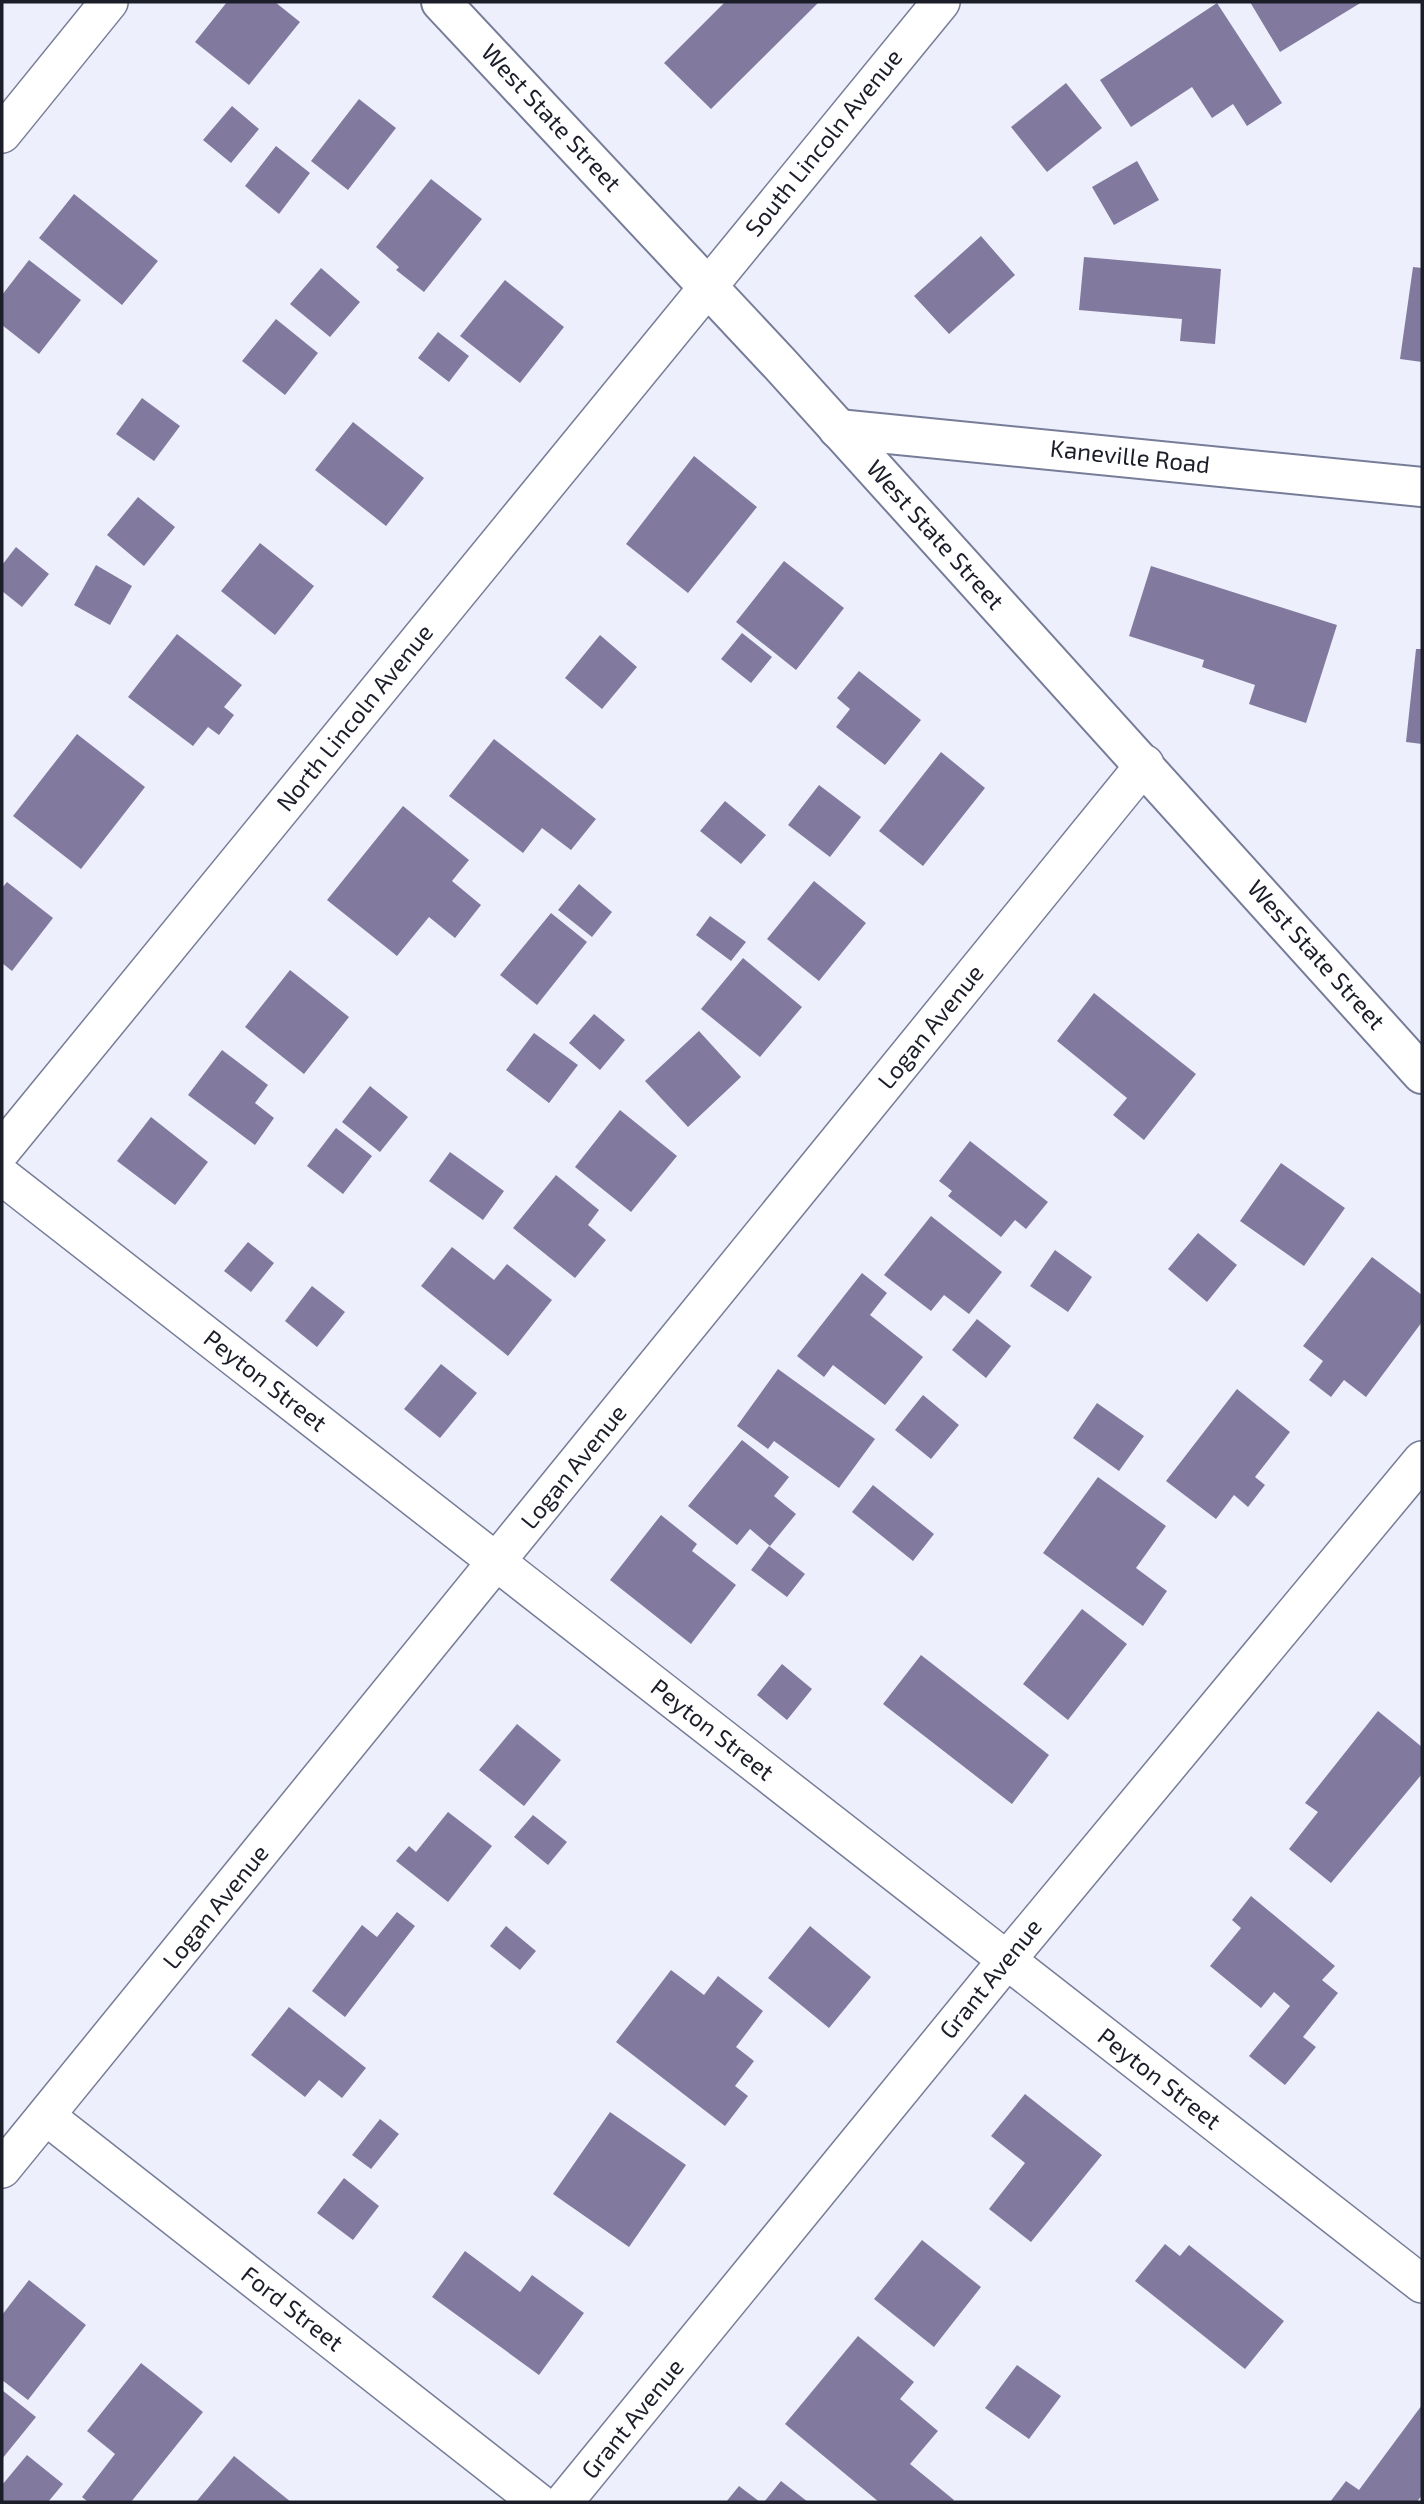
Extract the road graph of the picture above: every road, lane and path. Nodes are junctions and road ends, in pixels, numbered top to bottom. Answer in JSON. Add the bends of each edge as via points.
{"nodes":[{"id":1,"x":109,"y":2,"type":"edge"},
{"id":2,"x":441,"y":2,"type":"edge"},
{"id":3,"x":941,"y":2,"type":"edge"},
{"id":4,"x":2,"y":134,"type":"edge"},
{"id":5,"x":708,"y":285,"type":"junction"},
{"id":6,"x":838,"y":429,"type":"junction"},
{"id":7,"x":1422,"y":487,"type":"edge"},
{"id":8,"x":1145,"y":764,"type":"junction"},
{"id":9,"x":1422,"y":1074,"type":"edge"},
{"id":10,"x":2,"y":1150,"type":"edge"},
{"id":11,"x":2,"y":1176,"type":"edge"},
{"id":12,"x":1422,"y":1460,"type":"edge"},
{"id":13,"x":498,"y":1562,"type":"junction"},
{"id":14,"x":1006,"y":1961,"type":"junction"},
{"id":15,"x":46,"y":2116,"type":"junction"},
{"id":16,"x":2,"y":2169,"type":"edge"},
{"id":17,"x":1422,"y":2284,"type":"edge"},
{"id":18,"x":538,"y":2502,"type":"edge"},
{"id":19,"x":564,"y":2502,"type":"edge"}],
"edges":[{"from":1,"to":4,"type":"street"},
{"from":2,"to":5,"type":"main road","name":"West State Street"},
{"from":3,"to":5,"type":"street","name":"South Lincoln Avenue"},
{"from":5,"to":6,"type":"main road","name":"West State Street"},
{"from":5,"to":10,"type":"street","name":"North Lincoln Avenue"},
{"from":6,"to":7,"type":"main road","name":"Kaneville Road"},
{"from":6,"to":8,"type":"main road","name":"West State Street"},
{"from":8,"to":9,"type":"main road","name":"West State Street"},
{"from":8,"to":13,"type":"street","name":"Logan Avenue"},
{"from":11,"to":13,"type":"street","name":"Peyton Street"},
{"from":12,"to":14,"type":"street","name":"Grant Avenue"},
{"from":13,"to":14,"type":"street","name":"Peyton Street"},
{"from":13,"to":15,"type":"street","name":"Logan Avenue"},
{"from":14,"to":17,"type":"street","name":"Peyton Street"},
{"from":14,"to":19,"type":"street","name":"Grant Avenue"},
{"from":15,"to":16,"type":"street","name":"Logan Avenue"},
{"from":15,"to":18,"type":"street","name":"Ford Street"}]}
